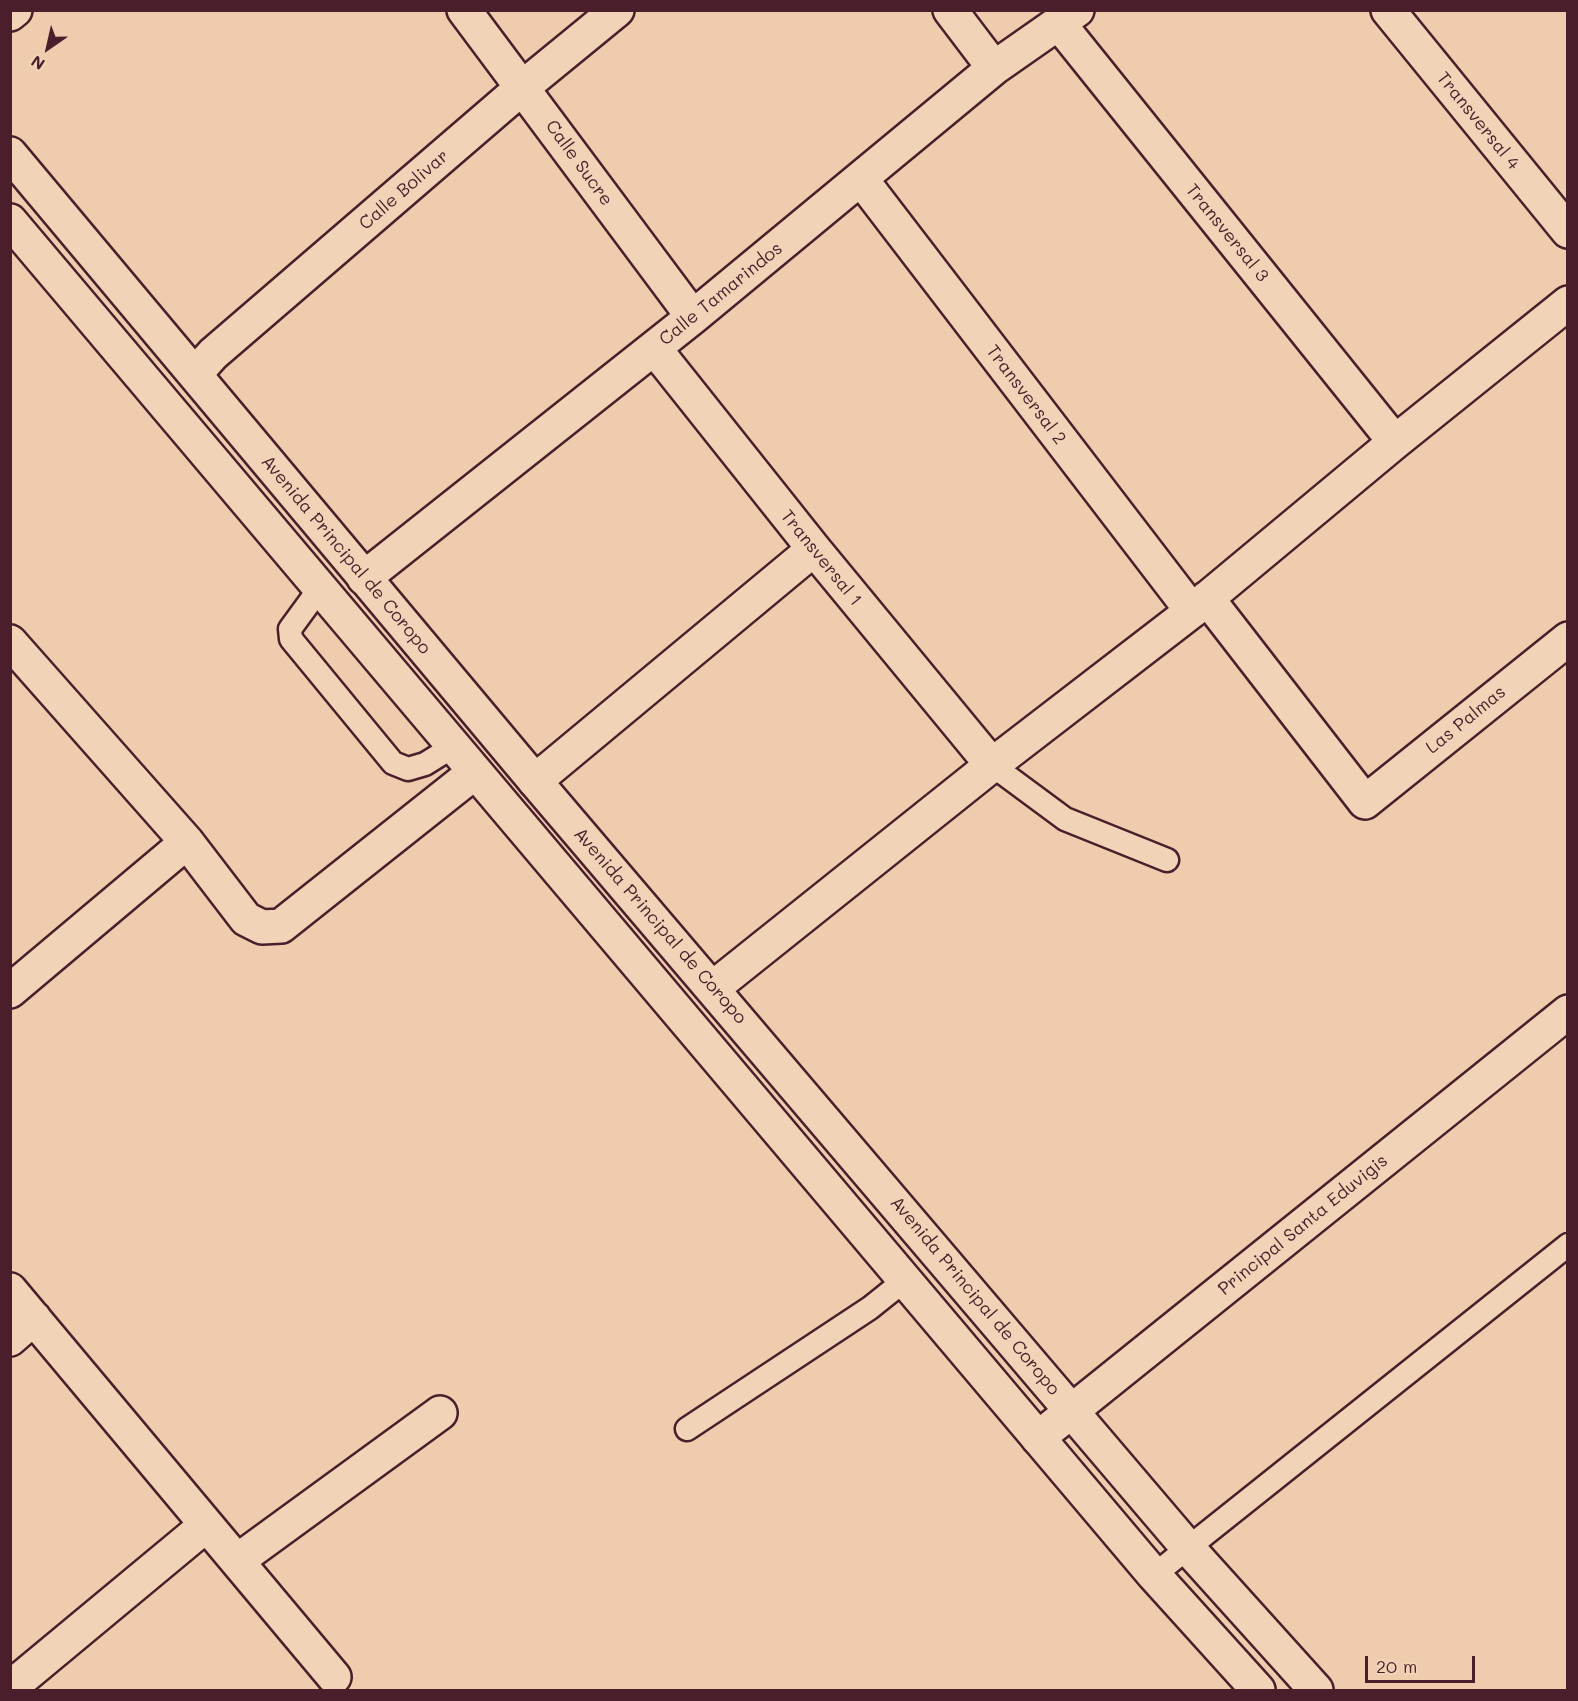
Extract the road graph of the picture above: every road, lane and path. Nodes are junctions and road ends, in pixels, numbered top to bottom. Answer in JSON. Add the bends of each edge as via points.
{"nodes":[{"id":1,"x":15,"y":10,"type":"edge"},
{"id":2,"x":464,"y":10,"type":"edge"},
{"id":3,"x":618,"y":10,"type":"edge"},
{"id":4,"x":950,"y":10,"type":"edge"},
{"id":5,"x":1388,"y":10,"type":"edge"},
{"id":6,"x":10,"y":14,"type":"edge"},
{"id":7,"x":1068,"y":18,"type":"edge"},
{"id":8,"x":994,"y":68,"type":"junction"},
{"id":9,"x":523,"y":87,"type":"junction"},
{"id":10,"x":10,"y":154,"type":"edge"},
{"id":11,"x":861,"y":179,"type":"junction"},
{"id":12,"x":10,"y":221,"type":"edge"},
{"id":13,"x":1568,"y":231,"type":"edge"},
{"id":14,"x":1568,"y":303,"type":"edge"},
{"id":15,"x":693,"y":317,"type":"junction"},
{"id":16,"x":654,"y":348,"type":"junction"},
{"id":17,"x":195,"y":374,"type":"junction"},
{"id":18,"x":1395,"y":442,"type":"junction"},
{"id":19,"x":813,"y":549,"type":"junction"},
{"id":20,"x":364,"y":578,"type":"junction"},
{"id":21,"x":320,"y":588,"type":"junction"},
{"id":22,"x":1199,"y":605,"type":"junction"},
{"id":23,"x":1568,"y":639,"type":"edge"},
{"id":24,"x":13,"y":649,"type":"edge"},
{"id":25,"x":454,"y":746,"type":"junction"},
{"id":26,"x":992,"y":765,"type":"junction"},
{"id":27,"x":475,"y":772,"type":"junction"},
{"id":28,"x":535,"y":781,"type":"junction"},
{"id":29,"x":1365,"y":802,"type":"joint"},
{"id":30,"x":187,"y":842,"type":"junction"},
{"id":31,"x":1167,"y":860,"type":"dead end"},
{"id":32,"x":713,"y":988,"type":"junction"},
{"id":33,"x":10,"y":991,"type":"edge"},
{"id":34,"x":1568,"y":1012,"type":"edge"},
{"id":35,"x":1568,"y":1245,"type":"edge"},
{"id":36,"x":905,"y":1281,"type":"junction"},
{"id":37,"x":10,"y":1290,"type":"edge"},
{"id":38,"x":22,"y":1328,"type":"edge"},
{"id":39,"x":1072,"y":1411,"type":"junction"},
{"id":40,"x":440,"y":1413,"type":"dead end"},
{"id":41,"x":687,"y":1429,"type":"dead end"},
{"id":42,"x":1038,"y":1438,"type":"junction"},
{"id":43,"x":206,"y":1526,"type":"junction"},
{"id":44,"x":1188,"y":1548,"type":"junction"},
{"id":45,"x":237,"y":1561,"type":"junction"},
{"id":46,"x":1154,"y":1575,"type":"junction"},
{"id":47,"x":334,"y":1677,"type":"dead end"},
{"id":48,"x":10,"y":1688,"type":"edge"},
{"id":49,"x":1258,"y":1690,"type":"edge"},
{"id":50,"x":1316,"y":1690,"type":"edge"}],
"edges":[{"from":1,"to":6,"type":"street"},
{"from":2,"to":9,"type":"street","name":"Calle Sucre"},
{"from":3,"to":9,"type":"street","name":"Calle Bolivar"},
{"from":4,"to":8,"type":"street"},
{"from":5,"to":13,"type":"street","name":"Transversal 4"},
{"from":7,"to":8,"type":"street","name":"Calle Tamarindos"},
{"from":7,"to":18,"type":"street","name":"Transversal 3"},
{"from":8,"to":11,"type":"street","name":"Calle Tamarindos"},
{"from":9,"to":15,"type":"street","name":"Calle Sucre"},
{"from":9,"to":17,"type":"street","name":"Calle Bolivar","via":[[213,354]]},
{"from":10,"to":17,"type":"street","name":"Avenida Principal de Coropo"},
{"from":11,"to":15,"type":"street","name":"Calle Tamarindos"},
{"from":11,"to":22,"type":"street","name":"Transversal 2"},
{"from":12,"to":21,"type":"street"},
{"from":14,"to":18,"type":"street"},
{"from":15,"to":16,"type":"street","name":"Calle Tamarindos"},
{"from":16,"to":19,"type":"street","name":"Transversal 1"},
{"from":16,"to":20,"type":"street","name":"Calle Tamarindos"},
{"from":17,"to":20,"type":"street","name":"Avenida Principal de Coropo"},
{"from":18,"to":22,"type":"street"},
{"from":19,"to":26,"type":"street","name":"Transversal 1"},
{"from":19,"to":28,"type":"street"},
{"from":20,"to":28,"type":"street","name":"Avenida Principal de Coropo"},
{"from":21,"to":25,"type":"street"},
{"from":21,"to":25,"type":"lane","via":[[290,629],[291,639],[393,763],[408,769],[425,764]]},
{"from":22,"to":26,"type":"street"},
{"from":22,"to":29,"type":"street","name":"Transversal 2"},
{"from":23,"to":29,"type":"street","name":"Las Palmas"},
{"from":24,"to":30,"type":"street"},
{"from":25,"to":27,"type":"street"},
{"from":26,"to":31,"type":"lane","via":[[1065,819]]},
{"from":26,"to":32,"type":"street"},
{"from":27,"to":30,"type":"street","via":[[282,926],[262,927],[246,919]]},
{"from":27,"to":36,"type":"street"},
{"from":28,"to":32,"type":"street","name":"Avenida Principal de Coropo"},
{"from":30,"to":33,"type":"street"},
{"from":32,"to":39,"type":"street","name":"Avenida Principal de Coropo"},
{"from":34,"to":39,"type":"street","name":"Principal Santa Eduvigis"},
{"from":35,"to":44,"type":"lane"},
{"from":36,"to":41,"type":"lane"},
{"from":36,"to":42,"type":"street"},
{"from":37,"to":38,"type":"street"},
{"from":38,"to":43,"type":"street"},
{"from":39,"to":42,"type":"street","name":"Principal Santa Eduvigis"},
{"from":39,"to":44,"type":"street","name":"Avenida Principal de Coropo"},
{"from":40,"to":45,"type":"street"},
{"from":42,"to":46,"type":"street"},
{"from":43,"to":45,"type":"street"},
{"from":43,"to":48,"type":"street"},
{"from":44,"to":46,"type":"lane"},
{"from":44,"to":50,"type":"street","name":"Avenida Principal de Coropo"},
{"from":45,"to":47,"type":"street"},
{"from":46,"to":49,"type":"street"}]}
